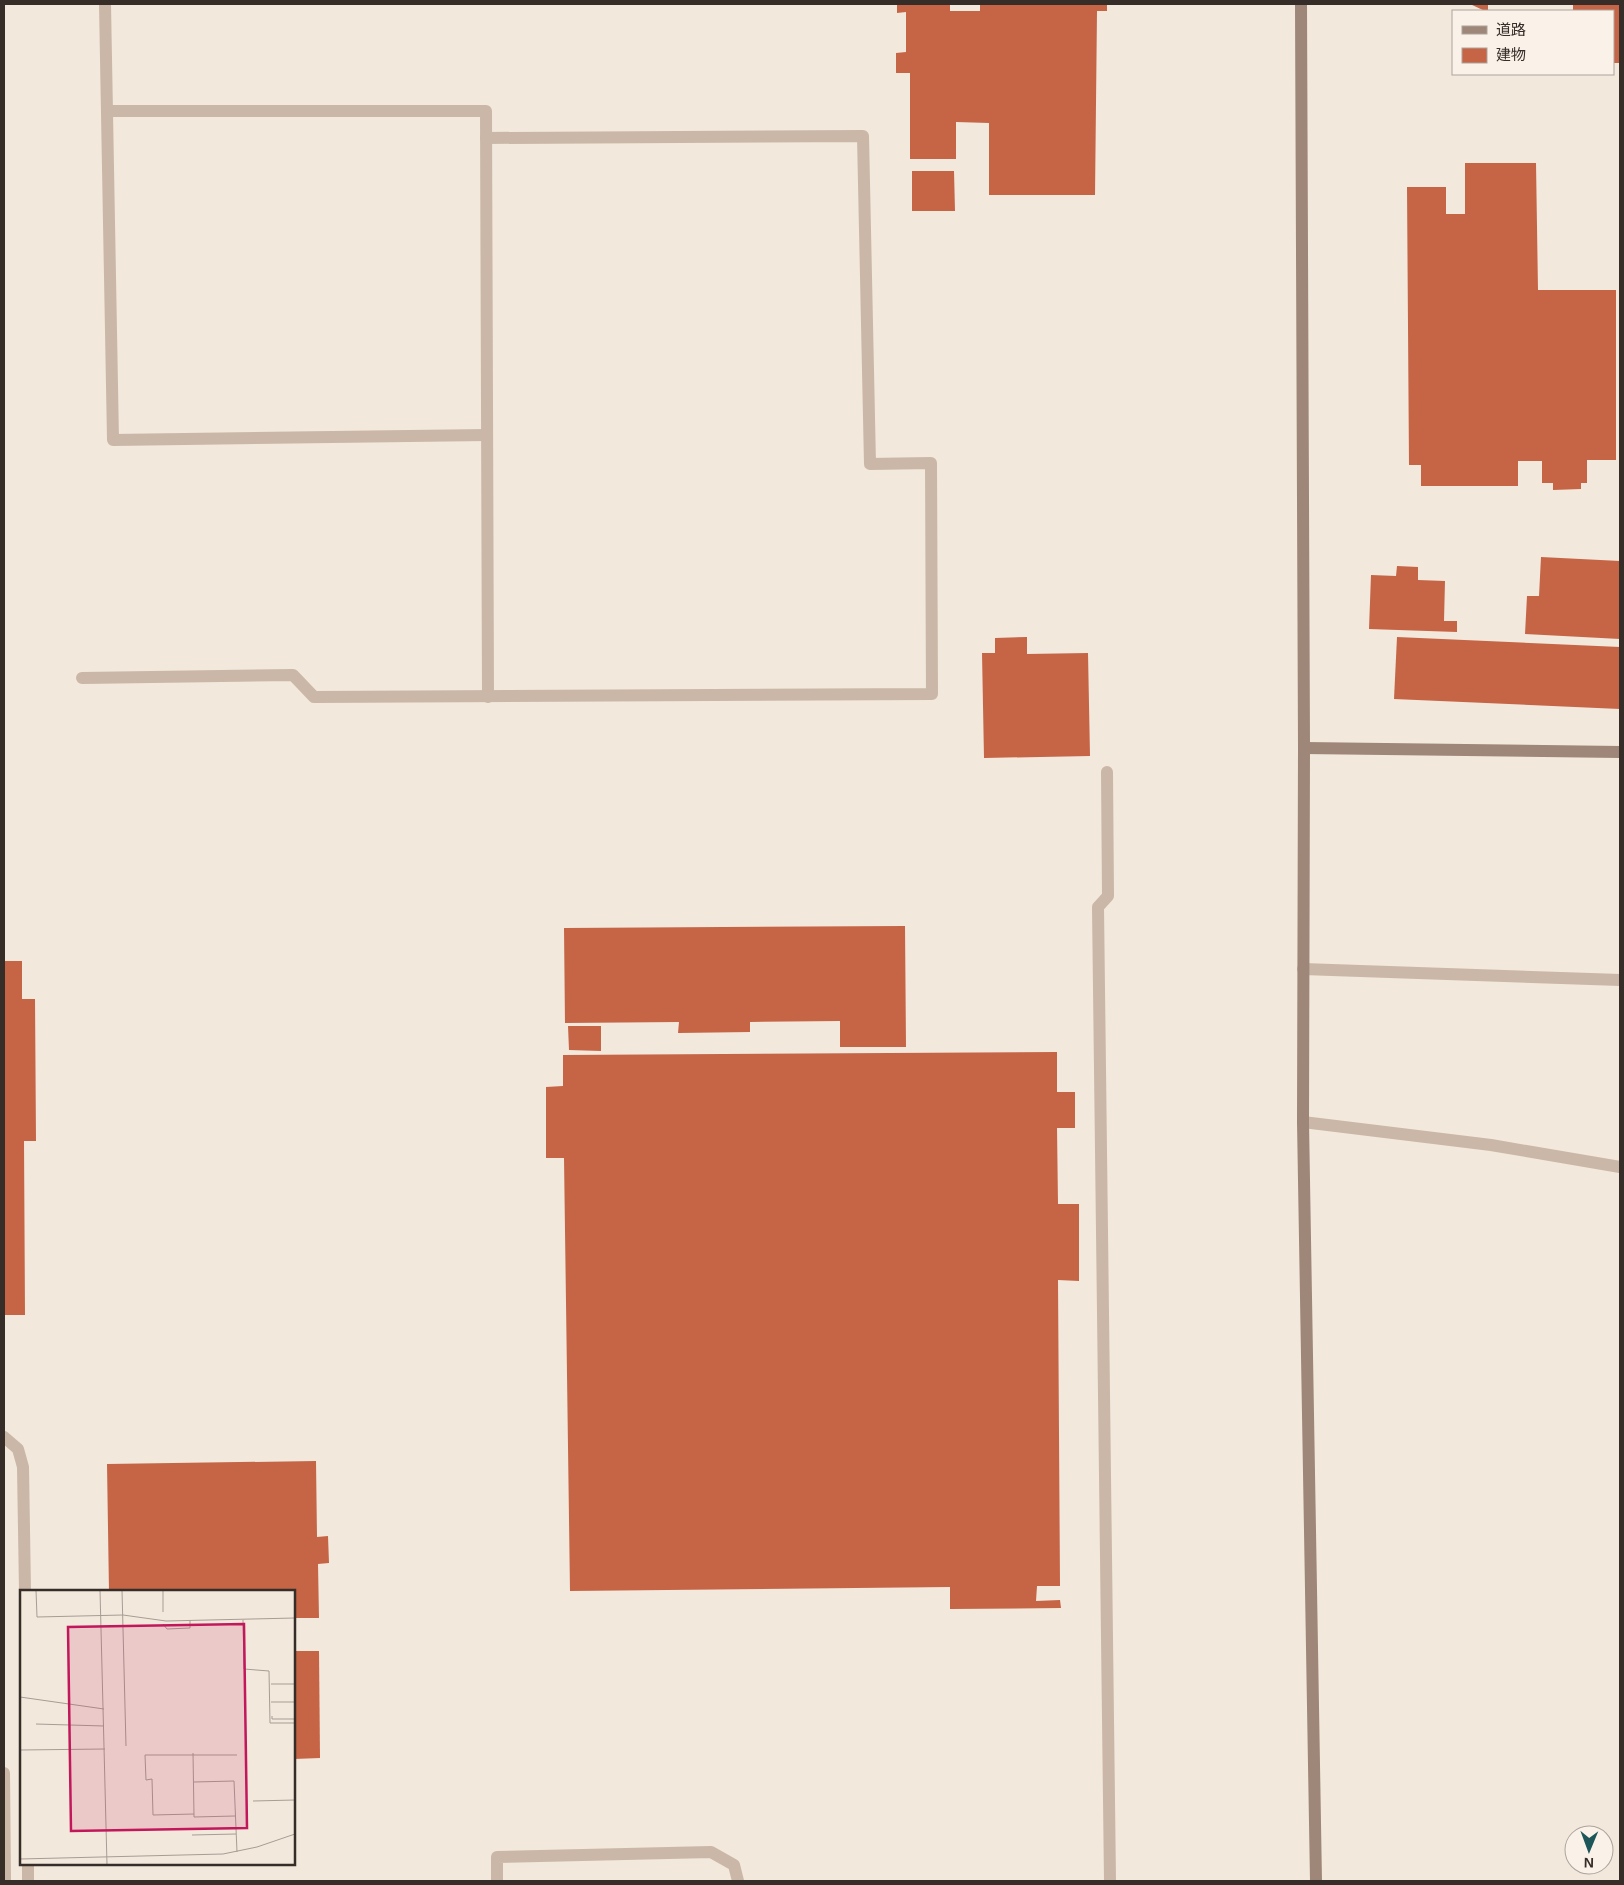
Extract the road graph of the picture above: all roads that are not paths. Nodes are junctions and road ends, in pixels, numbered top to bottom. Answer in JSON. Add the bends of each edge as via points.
{"nodes":[{"id":1,"x":106,"y":4,"type":"edge"},
{"id":2,"x":1301,"y":4,"type":"edge"},
{"id":3,"x":108,"y":111,"type":"junction"},
{"id":4,"x":486,"y":138,"type":"junction"},
{"id":5,"x":487,"y":435,"type":"junction"},
{"id":6,"x":82,"y":678,"type":"dead end"},
{"id":7,"x":488,"y":698,"type":"junction"},
{"id":8,"x":1304,"y":748,"type":"junction"},
{"id":9,"x":1620,"y":752,"type":"edge"},
{"id":10,"x":1107,"y":772,"type":"dead end"},
{"id":11,"x":1303,"y":969,"type":"junction"},
{"id":12,"x":1620,"y":980,"type":"edge"},
{"id":13,"x":1303,"y":1122,"type":"junction"},
{"id":14,"x":1620,"y":1166,"type":"edge"},
{"id":15,"x":4,"y":1437,"type":"edge"},
{"id":16,"x":25,"y":1590,"type":"edge"},
{"id":17,"x":4,"y":1773,"type":"edge"},
{"id":18,"x":28,"y":1865,"type":"edge"},
{"id":19,"x":4,"y":1881,"type":"edge"},
{"id":20,"x":28,"y":1881,"type":"edge"},
{"id":21,"x":497,"y":1881,"type":"edge"},
{"id":22,"x":738,"y":1881,"type":"edge"},
{"id":23,"x":1110,"y":1881,"type":"edge"},
{"id":24,"x":1316,"y":1881,"type":"edge"}],
"edges":[{"from":1,"to":3,"type":"street"},
{"from":2,"to":8,"type":"street"},
{"from":3,"to":4,"type":"street","via":[[486,111]]},
{"from":3,"to":5,"type":"street","via":[[113,440]]},
{"from":4,"to":5,"type":"street"},
{"from":4,"to":7,"type":"street","via":[[863,136],[870,464],[931,464],[932,694]]},
{"from":5,"to":7,"type":"street"},
{"from":6,"to":7,"type":"street","via":[[293,675],[314,697]]},
{"from":8,"to":9,"type":"street"},
{"from":8,"to":11,"type":"street"},
{"from":10,"to":23,"type":"street","via":[[1108,896],[1098,907]]},
{"from":11,"to":12,"type":"street"},
{"from":11,"to":13,"type":"street"},
{"from":13,"to":14,"type":"street","via":[[1491,1145]]},
{"from":13,"to":24,"type":"street"},
{"from":15,"to":16,"type":"street","via":[[18,1449],[24,1467]]},
{"from":17,"to":19,"type":"street"},
{"from":18,"to":20,"type":"street"},
{"from":21,"to":22,"type":"street","via":[[497,1856],[711,1852],[734,1865]]}]}
